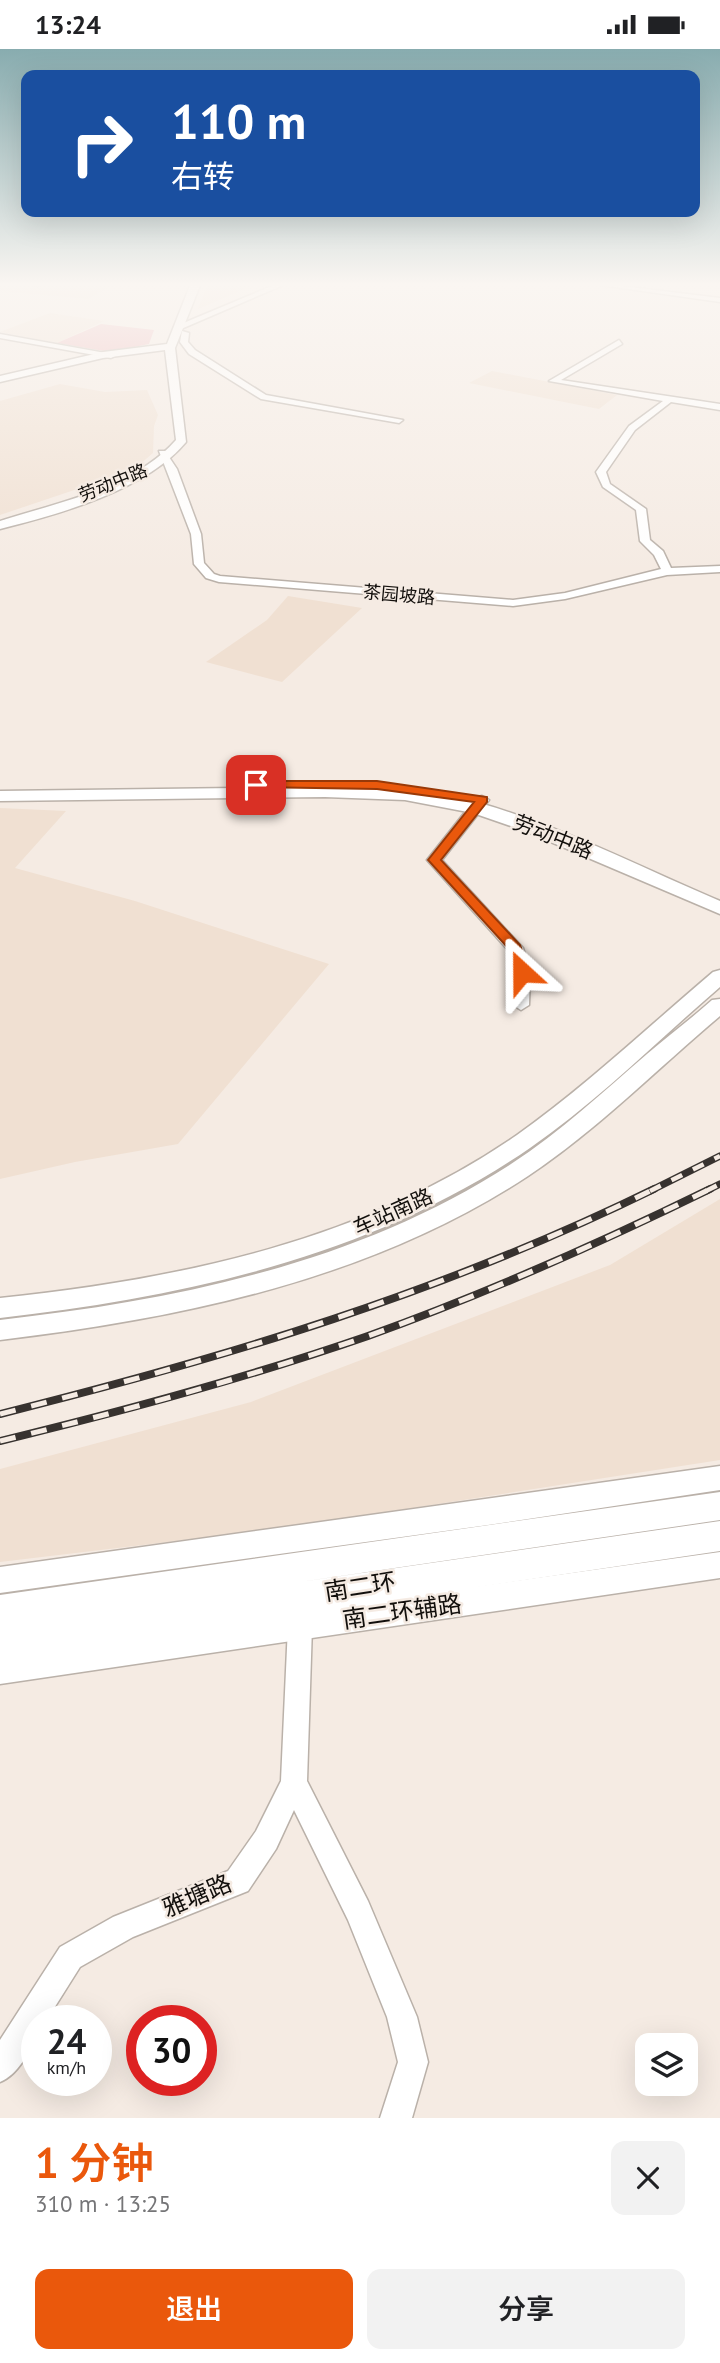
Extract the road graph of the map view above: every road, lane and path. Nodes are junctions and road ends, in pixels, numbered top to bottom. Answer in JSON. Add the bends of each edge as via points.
{"nodes":[{"id":1,"x":171,"y":380,"type":"edge"},
{"id":2,"x":236,"y":380,"type":"edge"},
{"id":3,"x":555,"y":380,"type":"edge"},
{"id":4,"x":667,"y":401,"type":"junction"},
{"id":5,"x":720,"y":409,"type":"edge"},
{"id":6,"x":400,"y":420,"type":"dead end"},
{"id":7,"x":163,"y":457,"type":"junction"},
{"id":8,"x":0,"y":522,"type":"edge"},
{"id":9,"x":720,"y":569,"type":"edge"},
{"id":10,"x":667,"y":570,"type":"junction"},
{"id":11,"x":0,"y":785,"type":"edge"},
{"id":12,"x":0,"y":796,"type":"edge"},
{"id":13,"x":480,"y":804,"type":"junction"},
{"id":14,"x":720,"y":892,"type":"edge"},
{"id":15,"x":720,"y":908,"type":"edge"},
{"id":16,"x":720,"y":976,"type":"edge"},
{"id":17,"x":521,"y":1005,"type":"dead end"},
{"id":18,"x":720,"y":1005,"type":"edge"},
{"id":19,"x":0,"y":1308,"type":"edge"},
{"id":20,"x":0,"y":1331,"type":"edge"},
{"id":21,"x":720,"y":1478,"type":"edge"},
{"id":22,"x":720,"y":1506,"type":"edge"},
{"id":23,"x":720,"y":1536,"type":"edge"},
{"id":24,"x":720,"y":1565,"type":"edge"},
{"id":25,"x":0,"y":1580,"type":"edge"},
{"id":26,"x":0,"y":1611,"type":"edge"},
{"id":27,"x":300,"y":1626,"type":"junction"},
{"id":28,"x":0,"y":1642,"type":"edge"},
{"id":29,"x":0,"y":1669,"type":"edge"},
{"id":30,"x":294,"y":1782,"type":"junction"},
{"id":31,"x":0,"y":2067,"type":"edge"},
{"id":32,"x":396,"y":2118,"type":"edge"}],
"edges":[{"from":1,"to":7,"type":"main road","name":"劳动中路","via":[[182,440]]},
{"from":2,"to":6,"type":"street","via":[[264,397]]},
{"from":3,"to":4,"type":"street"},
{"from":4,"to":5,"type":"street"},
{"from":4,"to":10,"type":"street","via":[[632,428],[601,472],[607,485],[641,509],[645,541],[659,553]]},
{"from":7,"to":8,"type":"main road","name":"劳动中路","via":[[104,489]]},
{"from":7,"to":10,"type":"street","name":"茶园坡路","via":[[172,469],[196,534],[199,564],[209,576],[219,579],[513,603],[552,600]]},
{"from":9,"to":10,"type":"street","name":"茶园坡路"},
{"from":11,"to":13,"type":"main road","name":"劳动中路","via":[[356,784],[414,788]]},
{"from":12,"to":13,"type":"main road","name":"劳动中路","via":[[359,793]]},
{"from":13,"to":14,"type":"main road","name":"劳动中路","via":[[546,820]]},
{"from":13,"to":15,"type":"main road","name":"劳动中路"},
{"from":13,"to":17,"type":"street","via":[[434,860],[515,948],[522,972]]},
{"from":16,"to":19,"type":"main road","name":"车站南路","via":[[527,1138],[413,1205],[366,1226],[248,1265],[79,1301]]},
{"from":18,"to":20,"type":"main road","name":"车站南路","via":[[545,1152],[419,1226],[330,1261],[215,1295],[87,1322]]},
{"from":21,"to":25,"type":"main road"},
{"from":22,"to":26,"type":"highway","name":"南二环"},
{"from":23,"to":28,"type":"highway","name":"南二环"},
{"from":24,"to":27,"type":"main road","name":"南二环辅路"},
{"from":27,"to":29,"type":"main road","name":"南二环辅路"},
{"from":27,"to":30,"type":"street","name":"雅塘路"},
{"from":30,"to":31,"type":"street","name":"雅塘路","via":[[266,1840],[238,1881],[123,1927],[70,1957]]},
{"from":30,"to":32,"type":"street","via":[[358,1911],[402,2017],[413,2062]]}]}
